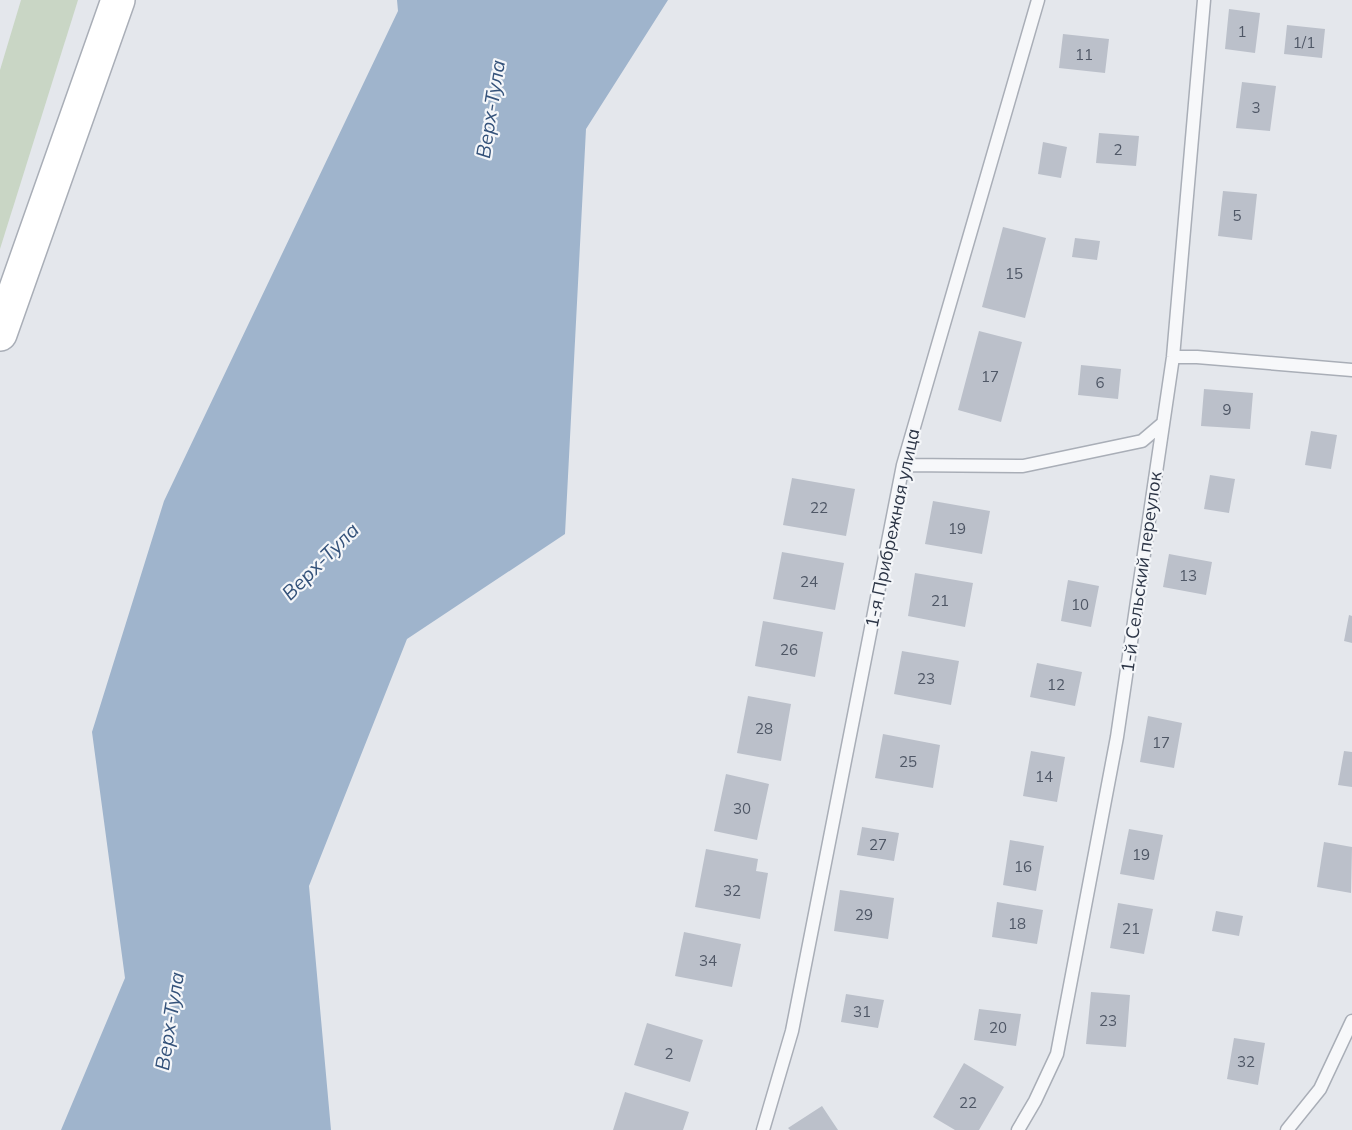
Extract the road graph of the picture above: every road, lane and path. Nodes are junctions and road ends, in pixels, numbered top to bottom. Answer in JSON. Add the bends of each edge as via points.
{"nodes":[{"id":1,"x":118,"y":0,"type":"edge"},
{"id":2,"x":1038,"y":0,"type":"edge"},
{"id":3,"x":1204,"y":0,"type":"edge"},
{"id":4,"x":0,"y":334,"type":"edge"},
{"id":5,"x":1173,"y":357,"type":"junction"},
{"id":6,"x":1352,"y":370,"type":"edge"},
{"id":7,"x":1162,"y":424,"type":"junction"},
{"id":8,"x":903,"y":465,"type":"junction"},
{"id":9,"x":1352,"y":1021,"type":"edge"},
{"id":10,"x":763,"y":1130,"type":"edge"},
{"id":11,"x":1018,"y":1130,"type":"edge"},
{"id":12,"x":1287,"y":1130,"type":"edge"}],
"edges":[{"from":1,"to":4,"type":"main road"},
{"from":2,"to":8,"type":"lane","name":"1-я Прибрежная улица"},
{"from":3,"to":5,"type":"lane","name":"1-й Сельский переулок"},
{"from":5,"to":6,"type":"lane"},
{"from":5,"to":7,"type":"lane","name":"1-й Сельский переулок"},
{"from":7,"to":8,"type":"lane","via":[[1142,441],[1023,466]]},
{"from":7,"to":11,"type":"lane","name":"1-й Сельский переулок","via":[[1118,737],[1058,1054]]},
{"from":8,"to":10,"type":"lane","name":"1-я Прибрежная улица","via":[[792,1031]]},
{"from":9,"to":12,"type":"lane","via":[[1320,1089]]}]}
